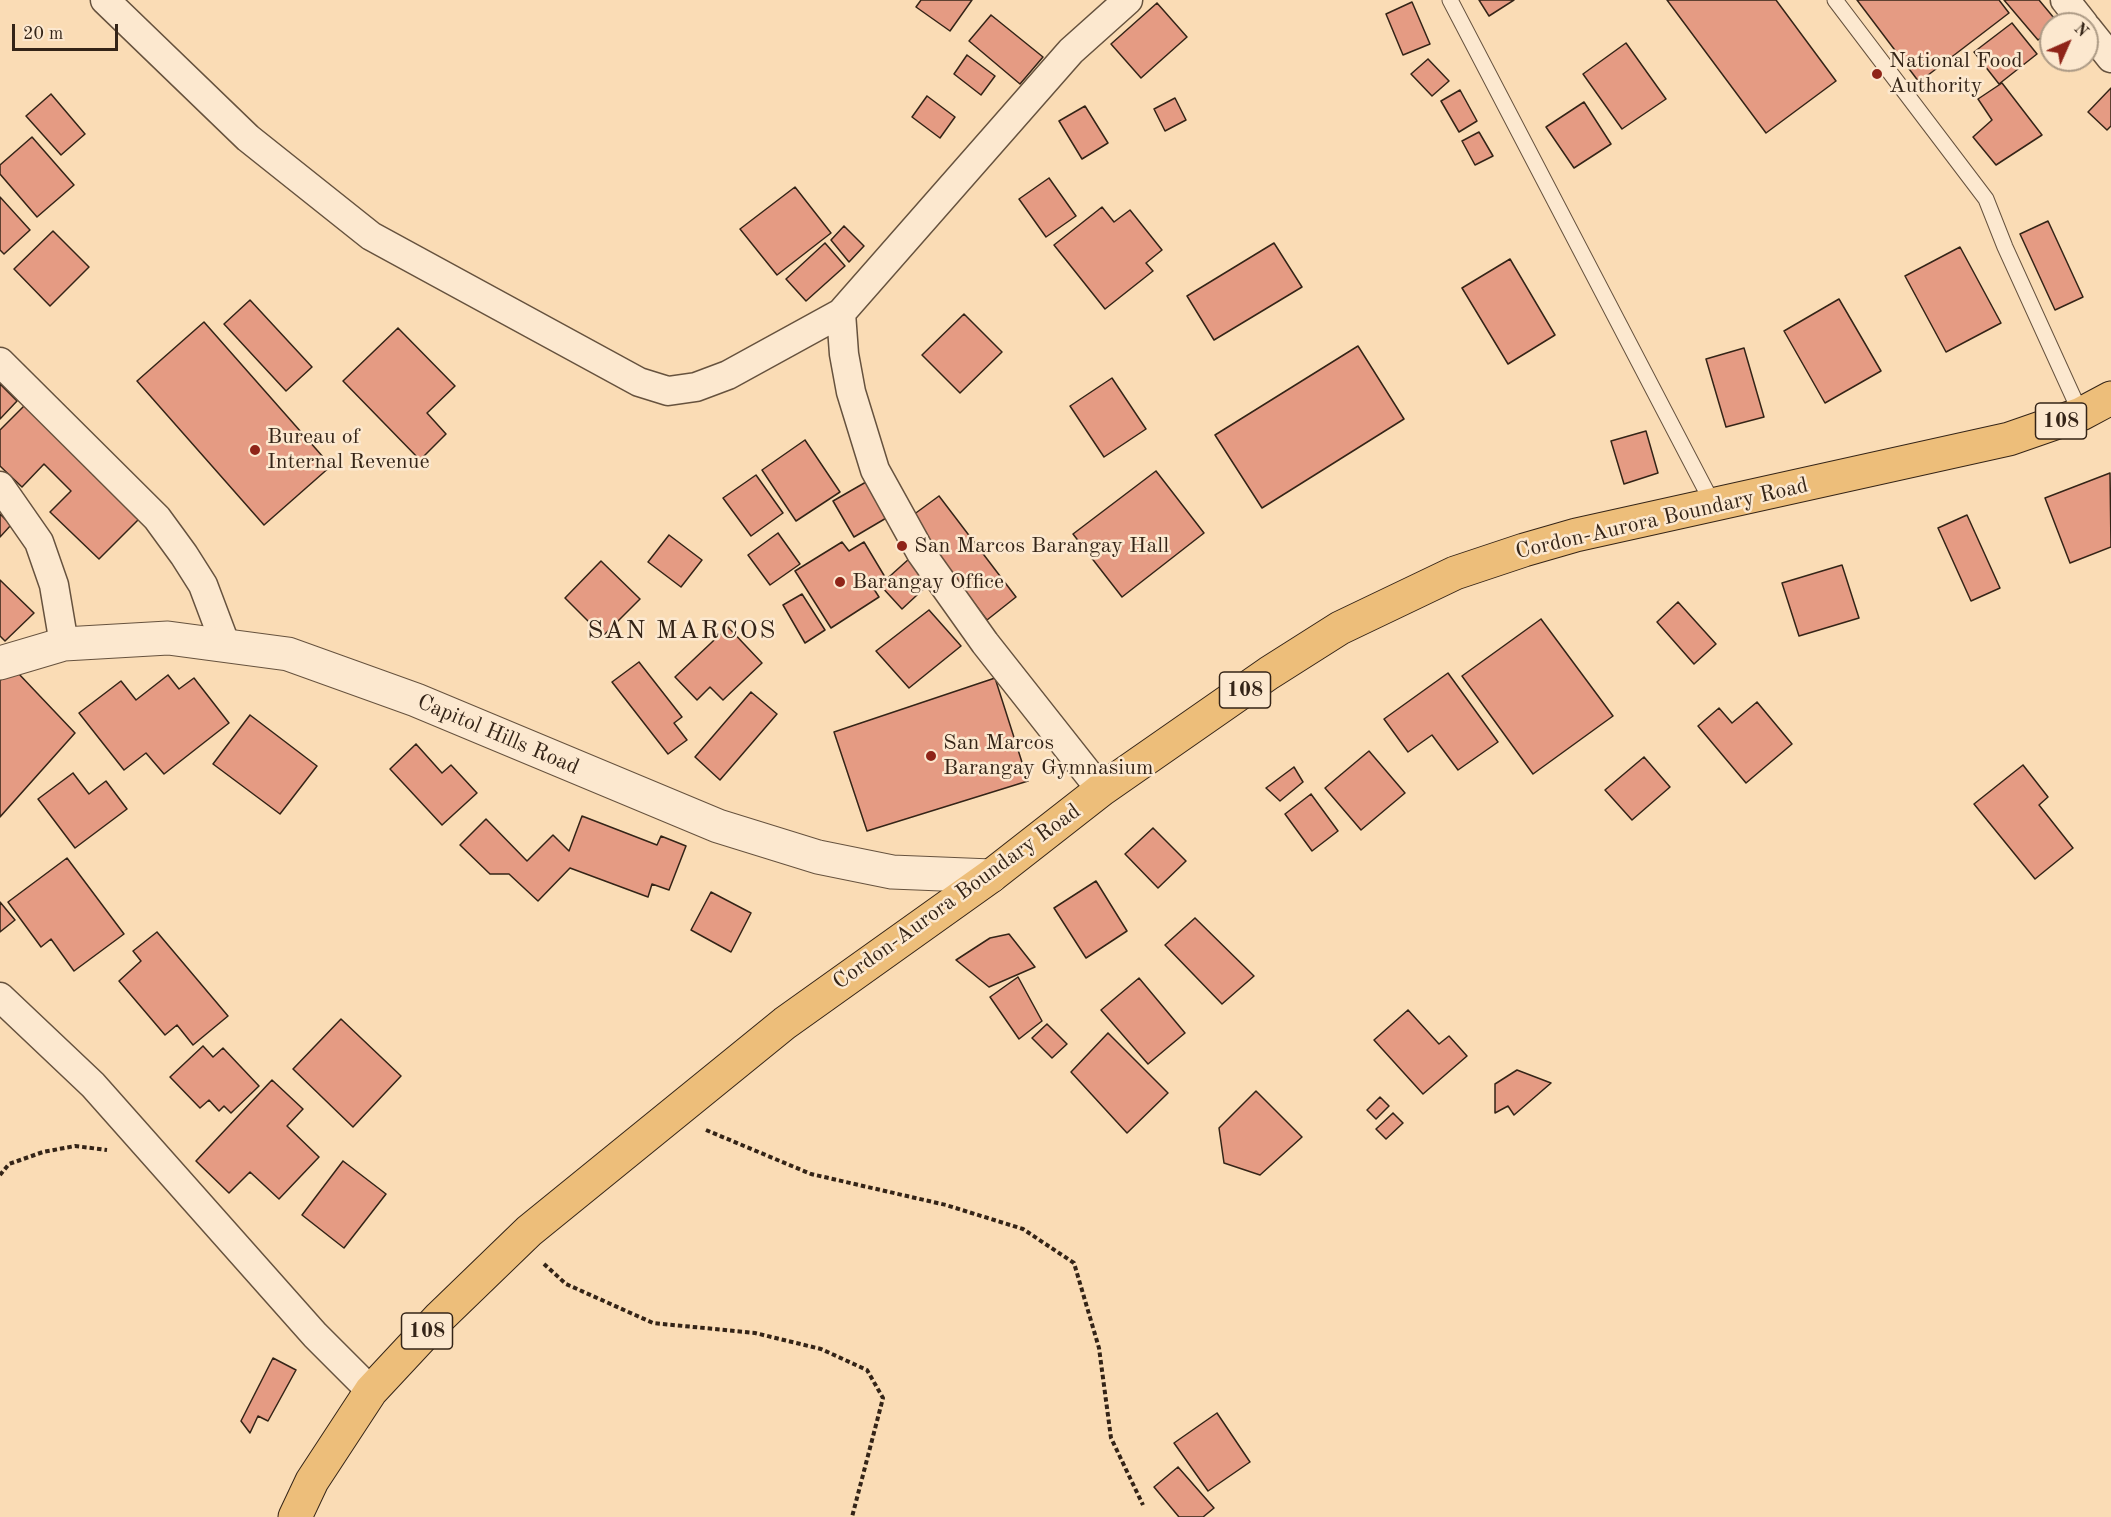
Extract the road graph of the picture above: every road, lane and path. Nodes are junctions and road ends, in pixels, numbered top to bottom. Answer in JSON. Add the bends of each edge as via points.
{"nodes":[{"id":1,"x":105,"y":0,"type":"edge"},
{"id":2,"x":1128,"y":0,"type":"edge"},
{"id":3,"x":1450,"y":0,"type":"edge"},
{"id":4,"x":1835,"y":0,"type":"edge"},
{"id":5,"x":2065,"y":0,"type":"edge"},
{"id":6,"x":2074,"y":12,"type":"edge"},
{"id":7,"x":2099,"y":43,"type":"edge"},
{"id":8,"x":2111,"y":58,"type":"edge"},
{"id":9,"x":841,"y":313,"type":"junction"},
{"id":10,"x":0,"y":362,"type":"edge"},
{"id":11,"x":2111,"y":398,"type":"edge"},
{"id":12,"x":2081,"y":414,"type":"junction"},
{"id":13,"x":0,"y":486,"type":"edge"},
{"id":14,"x":1713,"y":504,"type":"junction"},
{"id":15,"x":64,"y":645,"type":"junction"},
{"id":16,"x":226,"y":646,"type":"junction"},
{"id":17,"x":0,"y":663,"type":"edge"},
{"id":18,"x":1101,"y":790,"type":"junction"},
{"id":19,"x":990,"y":876,"type":"junction"},
{"id":20,"x":0,"y":997,"type":"edge"},
{"id":21,"x":674,"y":1113,"type":"junction"},
{"id":22,"x":109,"y":1151,"type":"dead end"},
{"id":23,"x":0,"y":1174,"type":"edge"},
{"id":24,"x":518,"y":1241,"type":"junction"},
{"id":25,"x":371,"y":1391,"type":"junction"},
{"id":26,"x":1143,"y":1505,"type":"dead end"},
{"id":27,"x":295,"y":1517,"type":"edge"},
{"id":28,"x":852,"y":1517,"type":"edge"}],
"edges":[{"from":1,"to":9,"type":"street","via":[[248,138],[370,236],[639,382],[668,391],[696,387],[728,375]]},
{"from":2,"to":9,"type":"street","via":[[1071,51]]},
{"from":3,"to":14,"type":"lane"},
{"from":4,"to":12,"type":"lane","via":[[1986,199]]},
{"from":5,"to":6,"type":"street"},
{"from":7,"to":8,"type":"street"},
{"from":9,"to":18,"type":"street","via":[[851,392],[875,470],[921,553],[985,643]]},
{"from":10,"to":16,"type":"street","via":[[157,518],[203,585]]},
{"from":11,"to":12,"type":"main road","name":"Cordon-Aurora Boundary Road","number":"108"},
{"from":12,"to":14,"type":"main road","name":"Cordon-Aurora Boundary Road","number":"108","via":[[2009,439]]},
{"from":13,"to":15,"type":"street","via":[[39,542],[54,585]]},
{"from":14,"to":18,"type":"main road","name":"Cordon-Aurora Boundary Road","number":"108","via":[[1576,535],[1455,573],[1340,628]]},
{"from":15,"to":16,"type":"street","name":"Capitol Hills Road","via":[[168,638]]},
{"from":15,"to":17,"type":"street","name":"Capitol Hills Road"},
{"from":16,"to":19,"type":"street","name":"Capitol Hills Road","via":[[288,654],[416,700],[718,826],[807,854],[891,872]]},
{"from":18,"to":19,"type":"main road","name":"Cordon-Aurora Boundary Road","number":"108"},
{"from":19,"to":21,"type":"main road","name":"Cordon-Aurora Boundary Road","number":"108","via":[[785,1023]]},
{"from":20,"to":25,"type":"street","via":[[93,1086],[315,1335]]},
{"from":21,"to":24,"type":"main road","name":"Cordon-Aurora Boundary Road","number":"108"},
{"from":21,"to":26,"type":"path","via":[[711,1133],[811,1174],[946,1205],[1023,1228],[1074,1263],[1099,1348],[1111,1438]]},
{"from":22,"to":23,"type":"path","via":[[75,1146],[43,1152],[9,1164]]},
{"from":24,"to":25,"type":"main road","name":"Cordon-Aurora Boundary Road","number":"108"},
{"from":24,"to":28,"type":"path","via":[[566,1284],[653,1323],[755,1333],[821,1349],[867,1370],[883,1398]]},
{"from":25,"to":27,"type":"main road","name":"Cordon-Aurora Boundary Road","number":"108","via":[[312,1481]]}]}
